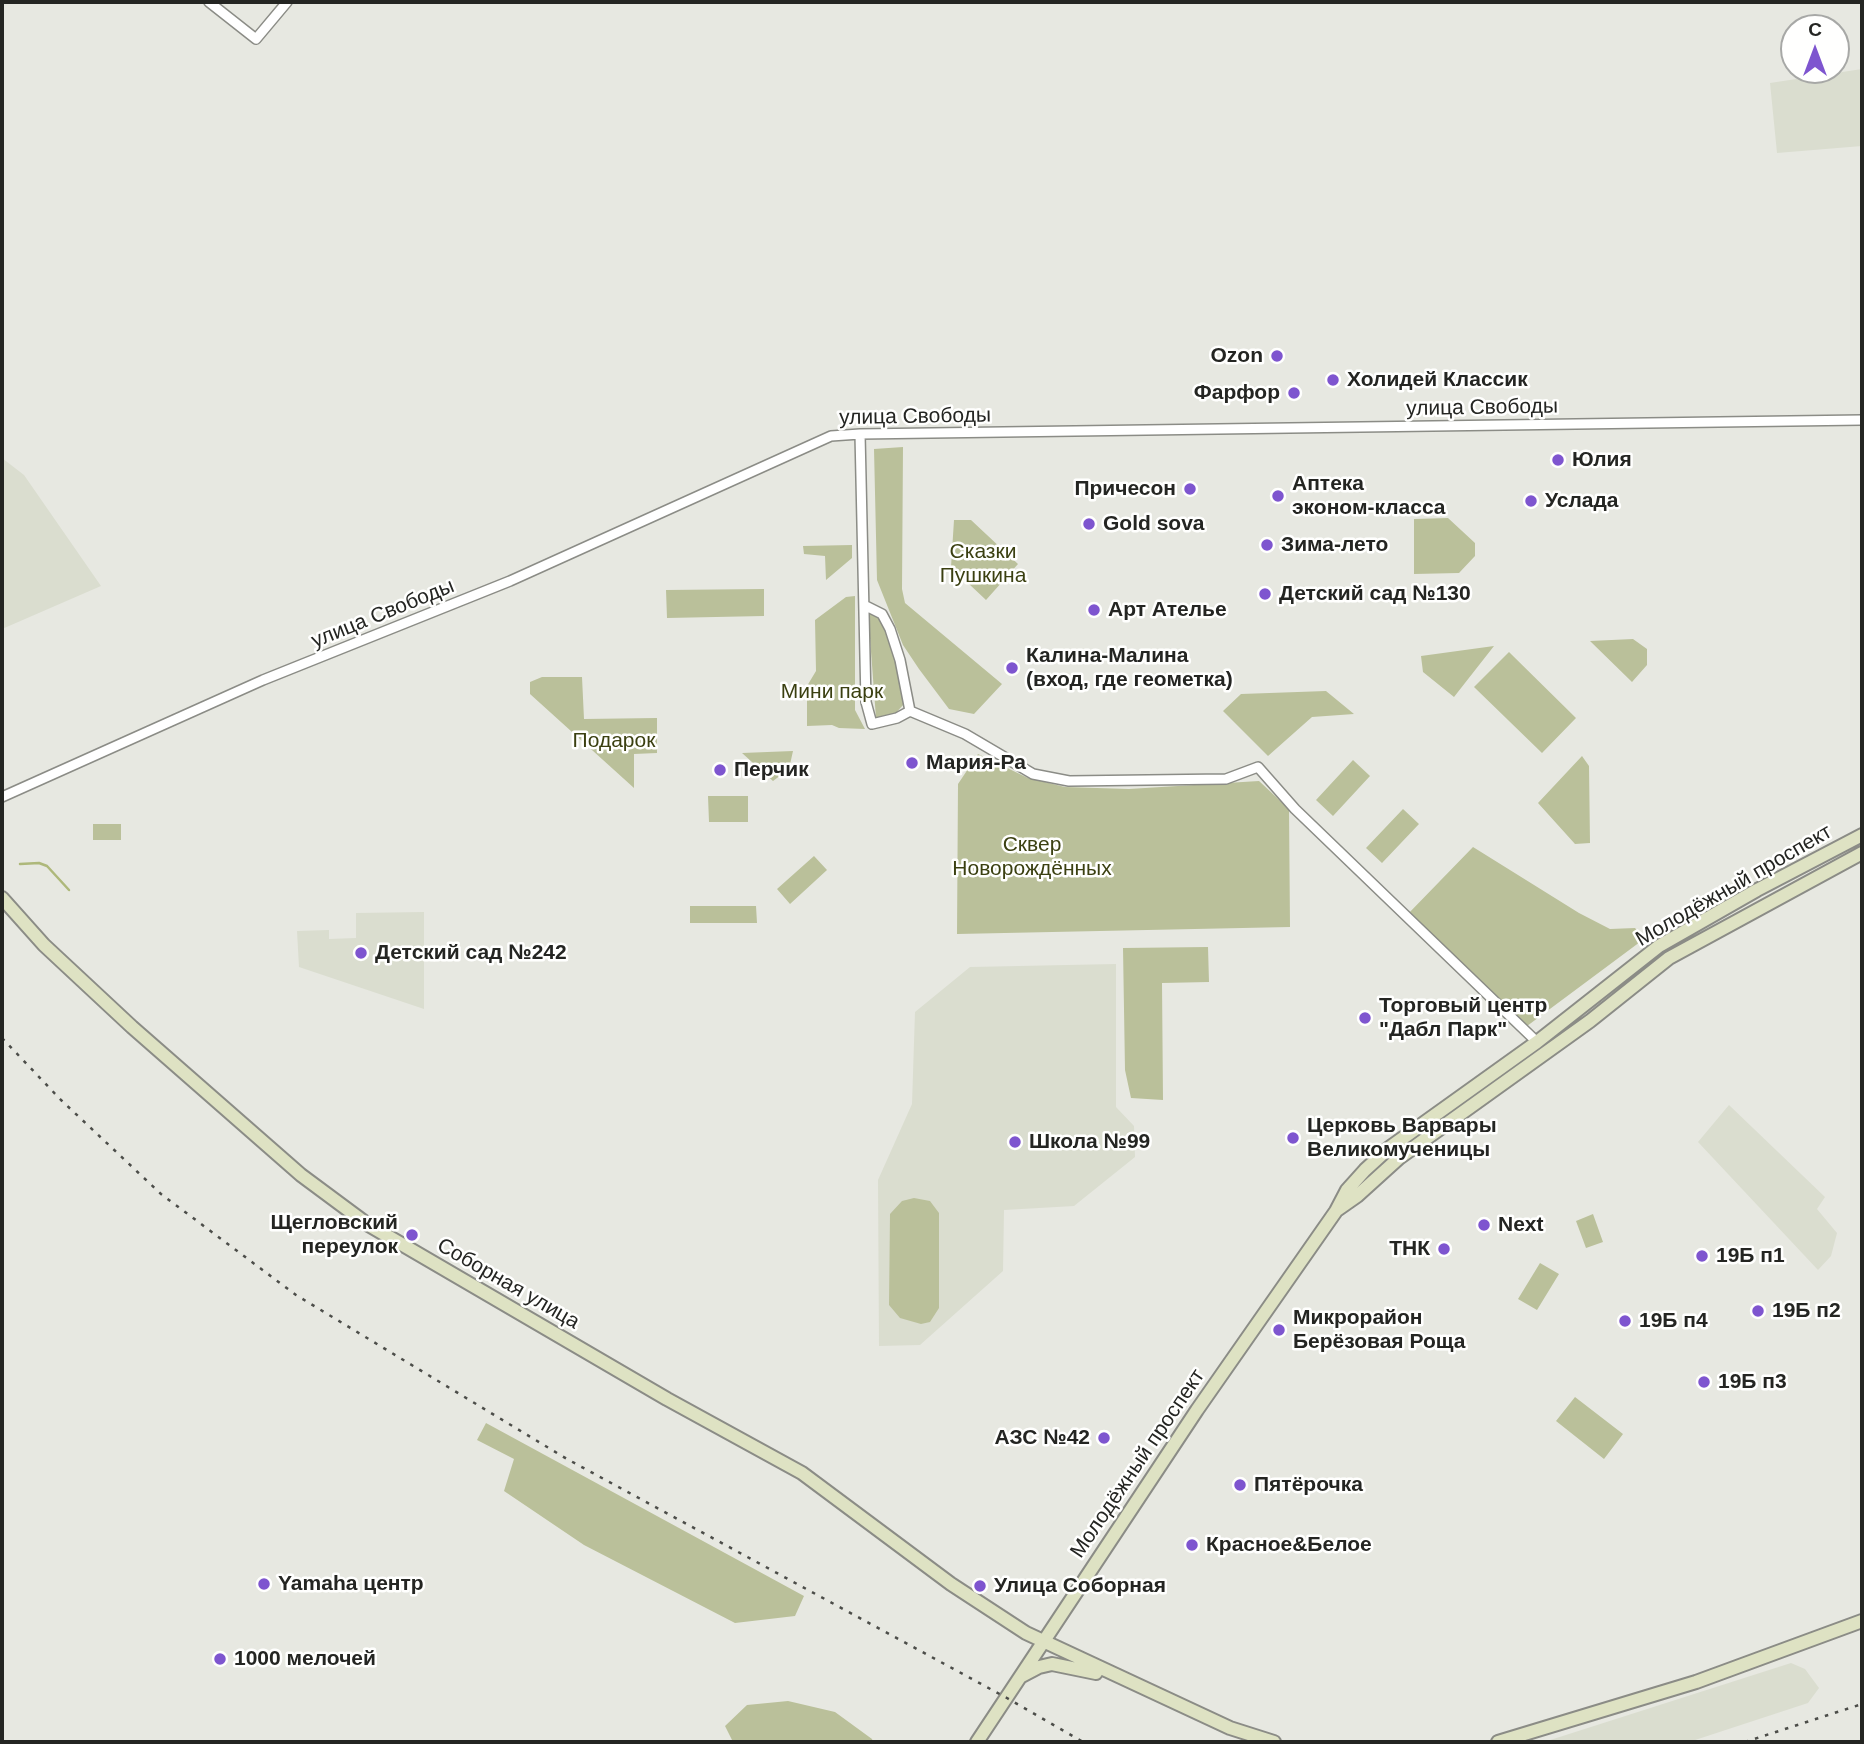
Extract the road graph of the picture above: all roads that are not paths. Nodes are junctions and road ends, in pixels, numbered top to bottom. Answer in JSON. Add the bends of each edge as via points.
{"nodes":[{"id":1,"x":209,"y":2,"type":"edge"},
{"id":2,"x":287,"y":2,"type":"edge"},
{"id":3,"x":1862,"y":420,"type":"edge"},
{"id":4,"x":860,"y":434,"type":"junction"},
{"id":5,"x":864,"y":605,"type":"junction"},
{"id":6,"x":911,"y":711,"type":"junction"},
{"id":7,"x":2,"y":797,"type":"edge"},
{"id":8,"x":1862,"y":835,"type":"edge"},
{"id":9,"x":1862,"y":853,"type":"edge"},
{"id":10,"x":2,"y":898,"type":"edge"},
{"id":11,"x":1537,"y":1042,"type":"junction"},
{"id":12,"x":1336,"y":1211,"type":"junction"},
{"id":13,"x":1862,"y":1622,"type":"edge"},
{"id":14,"x":1043,"y":1640,"type":"junction"},
{"id":15,"x":1020,"y":1677,"type":"junction"},
{"id":16,"x":1118,"y":1678,"type":"junction"},
{"id":17,"x":977,"y":1742,"type":"edge"},
{"id":18,"x":1274,"y":1742,"type":"edge"},
{"id":19,"x":1498,"y":1742,"type":"edge"}],
"edges":[{"from":1,"to":2,"type":"street","via":[[256,39]]},
{"from":3,"to":4,"type":"street","name":"улица Свободы"},
{"from":4,"to":5,"type":"street"},
{"from":4,"to":7,"type":"street","name":"улица Свободы","via":[[831,436],[510,581],[263,680]]},
{"from":5,"to":6,"type":"street","via":[[882,614],[890,629]]},
{"from":5,"to":6,"type":"street","via":[[866,702],[872,724]]},
{"from":6,"to":11,"type":"street","via":[[965,734],[1033,774],[1069,781],[1226,779],[1258,768]]},
{"from":8,"to":11,"type":"street","name":"Молодёжный проспект","via":[[1659,946]]},
{"from":9,"to":12,"type":"street","name":"Молодёжный проспект","via":[[1669,958],[1590,1021],[1399,1158]]},
{"from":10,"to":14,"type":"street","name":"Соборная улица","via":[[132,1027],[332,1200],[667,1399],[802,1473],[951,1584]]},
{"from":11,"to":12,"type":"street","name":"Молодёжный проспект","via":[[1389,1148],[1347,1189]]},
{"from":12,"to":14,"type":"street","name":"Молодёжный проспект"},
{"from":13,"to":19,"type":"street","via":[[1696,1682]]},
{"from":14,"to":15,"type":"street","name":"Молодёжный проспект"},
{"from":14,"to":16,"type":"street","name":"Соборная улица"},
{"from":15,"to":16,"type":"street","via":[[1052,1664]]},
{"from":15,"to":17,"type":"street","name":"Молодёжный проспект"},
{"from":16,"to":18,"type":"street"}]}
